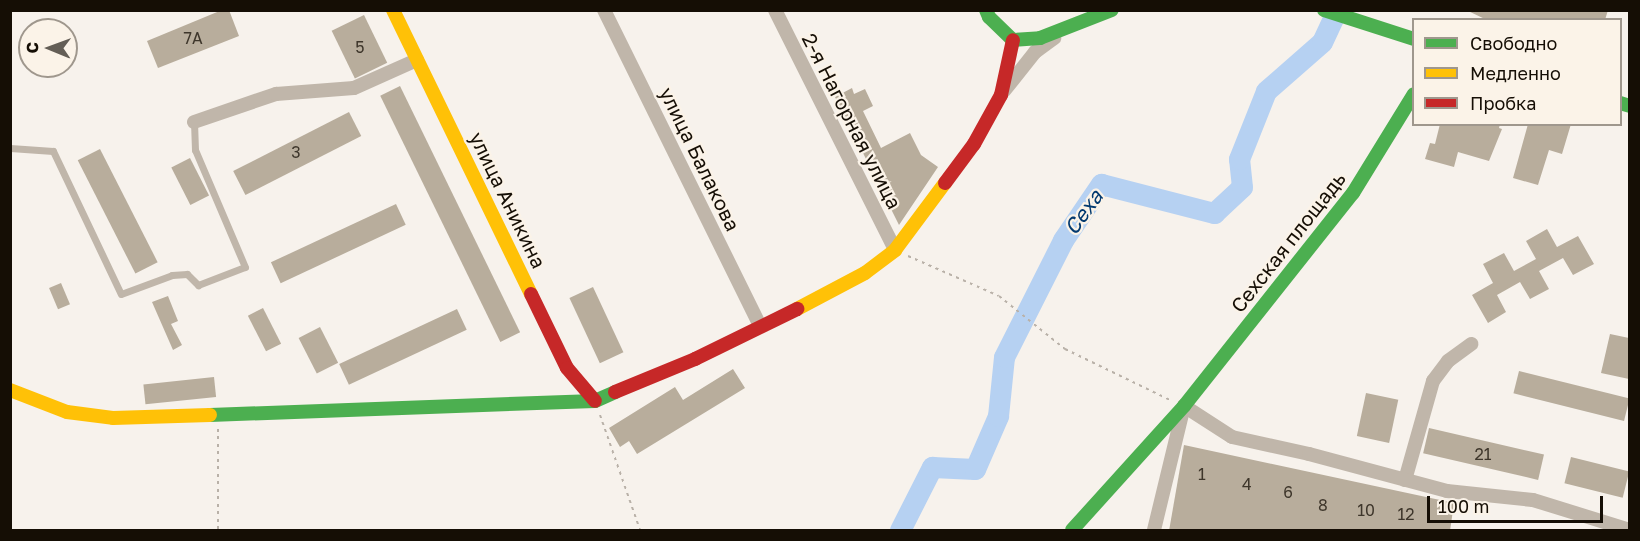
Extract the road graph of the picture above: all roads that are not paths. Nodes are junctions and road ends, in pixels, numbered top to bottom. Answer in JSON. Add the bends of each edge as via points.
{"nodes":[{"id":1,"x":393,"y":10,"type":"edge"},
{"id":2,"x":604,"y":10,"type":"edge"},
{"id":3,"x":775,"y":10,"type":"edge"},
{"id":4,"x":986,"y":10,"type":"edge"},
{"id":5,"x":1112,"y":10,"type":"edge"},
{"id":6,"x":1323,"y":10,"type":"edge"},
{"id":7,"x":1070,"y":26,"type":"junction"},
{"id":8,"x":1412,"y":39,"type":"edge"},
{"id":9,"x":1013,"y":40,"type":"junction"},
{"id":10,"x":417,"y":60,"type":"junction"},
{"id":11,"x":1001,"y":95,"type":"junction"},
{"id":12,"x":1412,"y":96,"type":"edge"},
{"id":13,"x":194,"y":122,"type":"joint"},
{"id":14,"x":10,"y":148,"type":"edge"},
{"id":15,"x":894,"y":250,"type":"junction"},
{"id":16,"x":760,"y":325,"type":"junction"},
{"id":17,"x":1471,"y":344,"type":"dead end"},
{"id":18,"x":10,"y":390,"type":"edge"},
{"id":19,"x":595,"y":401,"type":"junction"},
{"id":20,"x":1184,"y":406,"type":"junction"},
{"id":21,"x":1405,"y":480,"type":"junction"},
{"id":22,"x":1629,"y":530,"type":"edge"},
{"id":23,"x":1072,"y":531,"type":"edge"},
{"id":24,"x":1154,"y":531,"type":"edge"}],
"edges":[{"from":1,"to":10,"type":"street","name":"улица Аникина"},
{"from":2,"to":16,"type":"street","name":"улица Балакова"},
{"from":3,"to":15,"type":"street","name":"2-я Нагорная улица"},
{"from":4,"to":9,"type":"street"},
{"from":5,"to":7,"type":"street"},
{"from":6,"to":8,"type":"street"},
{"from":7,"to":9,"type":"street","via":[[1040,38]]},
{"from":7,"to":11,"type":"street","via":[[1035,52]]},
{"from":9,"to":11,"type":"street"},
{"from":10,"to":13,"type":"street","via":[[354,88],[276,94]]},
{"from":10,"to":19,"type":"street","name":"улица Аникина","via":[[567,368]]},
{"from":11,"to":15,"type":"street","via":[[974,144]]},
{"from":12,"to":20,"type":"street","name":"Сехская площадь","via":[[1353,193]]},
{"from":13,"to":14,"type":"lane","via":[[195,150],[245,267],[198,285],[187,274],[172,275],[122,294],[53,151]]},
{"from":15,"to":16,"type":"street","via":[[834,291]]},
{"from":16,"to":19,"type":"street","via":[[695,359]]},
{"from":17,"to":21,"type":"street","via":[[1448,361],[1433,381]]},
{"from":18,"to":19,"type":"street","via":[[67,412],[101,416]]},
{"from":20,"to":21,"type":"street","via":[[1232,437]]},
{"from":20,"to":23,"type":"street","name":"Сехская площадь"},
{"from":20,"to":24,"type":"street"},
{"from":21,"to":22,"type":"street","via":[[1447,491],[1533,500]]}]}
